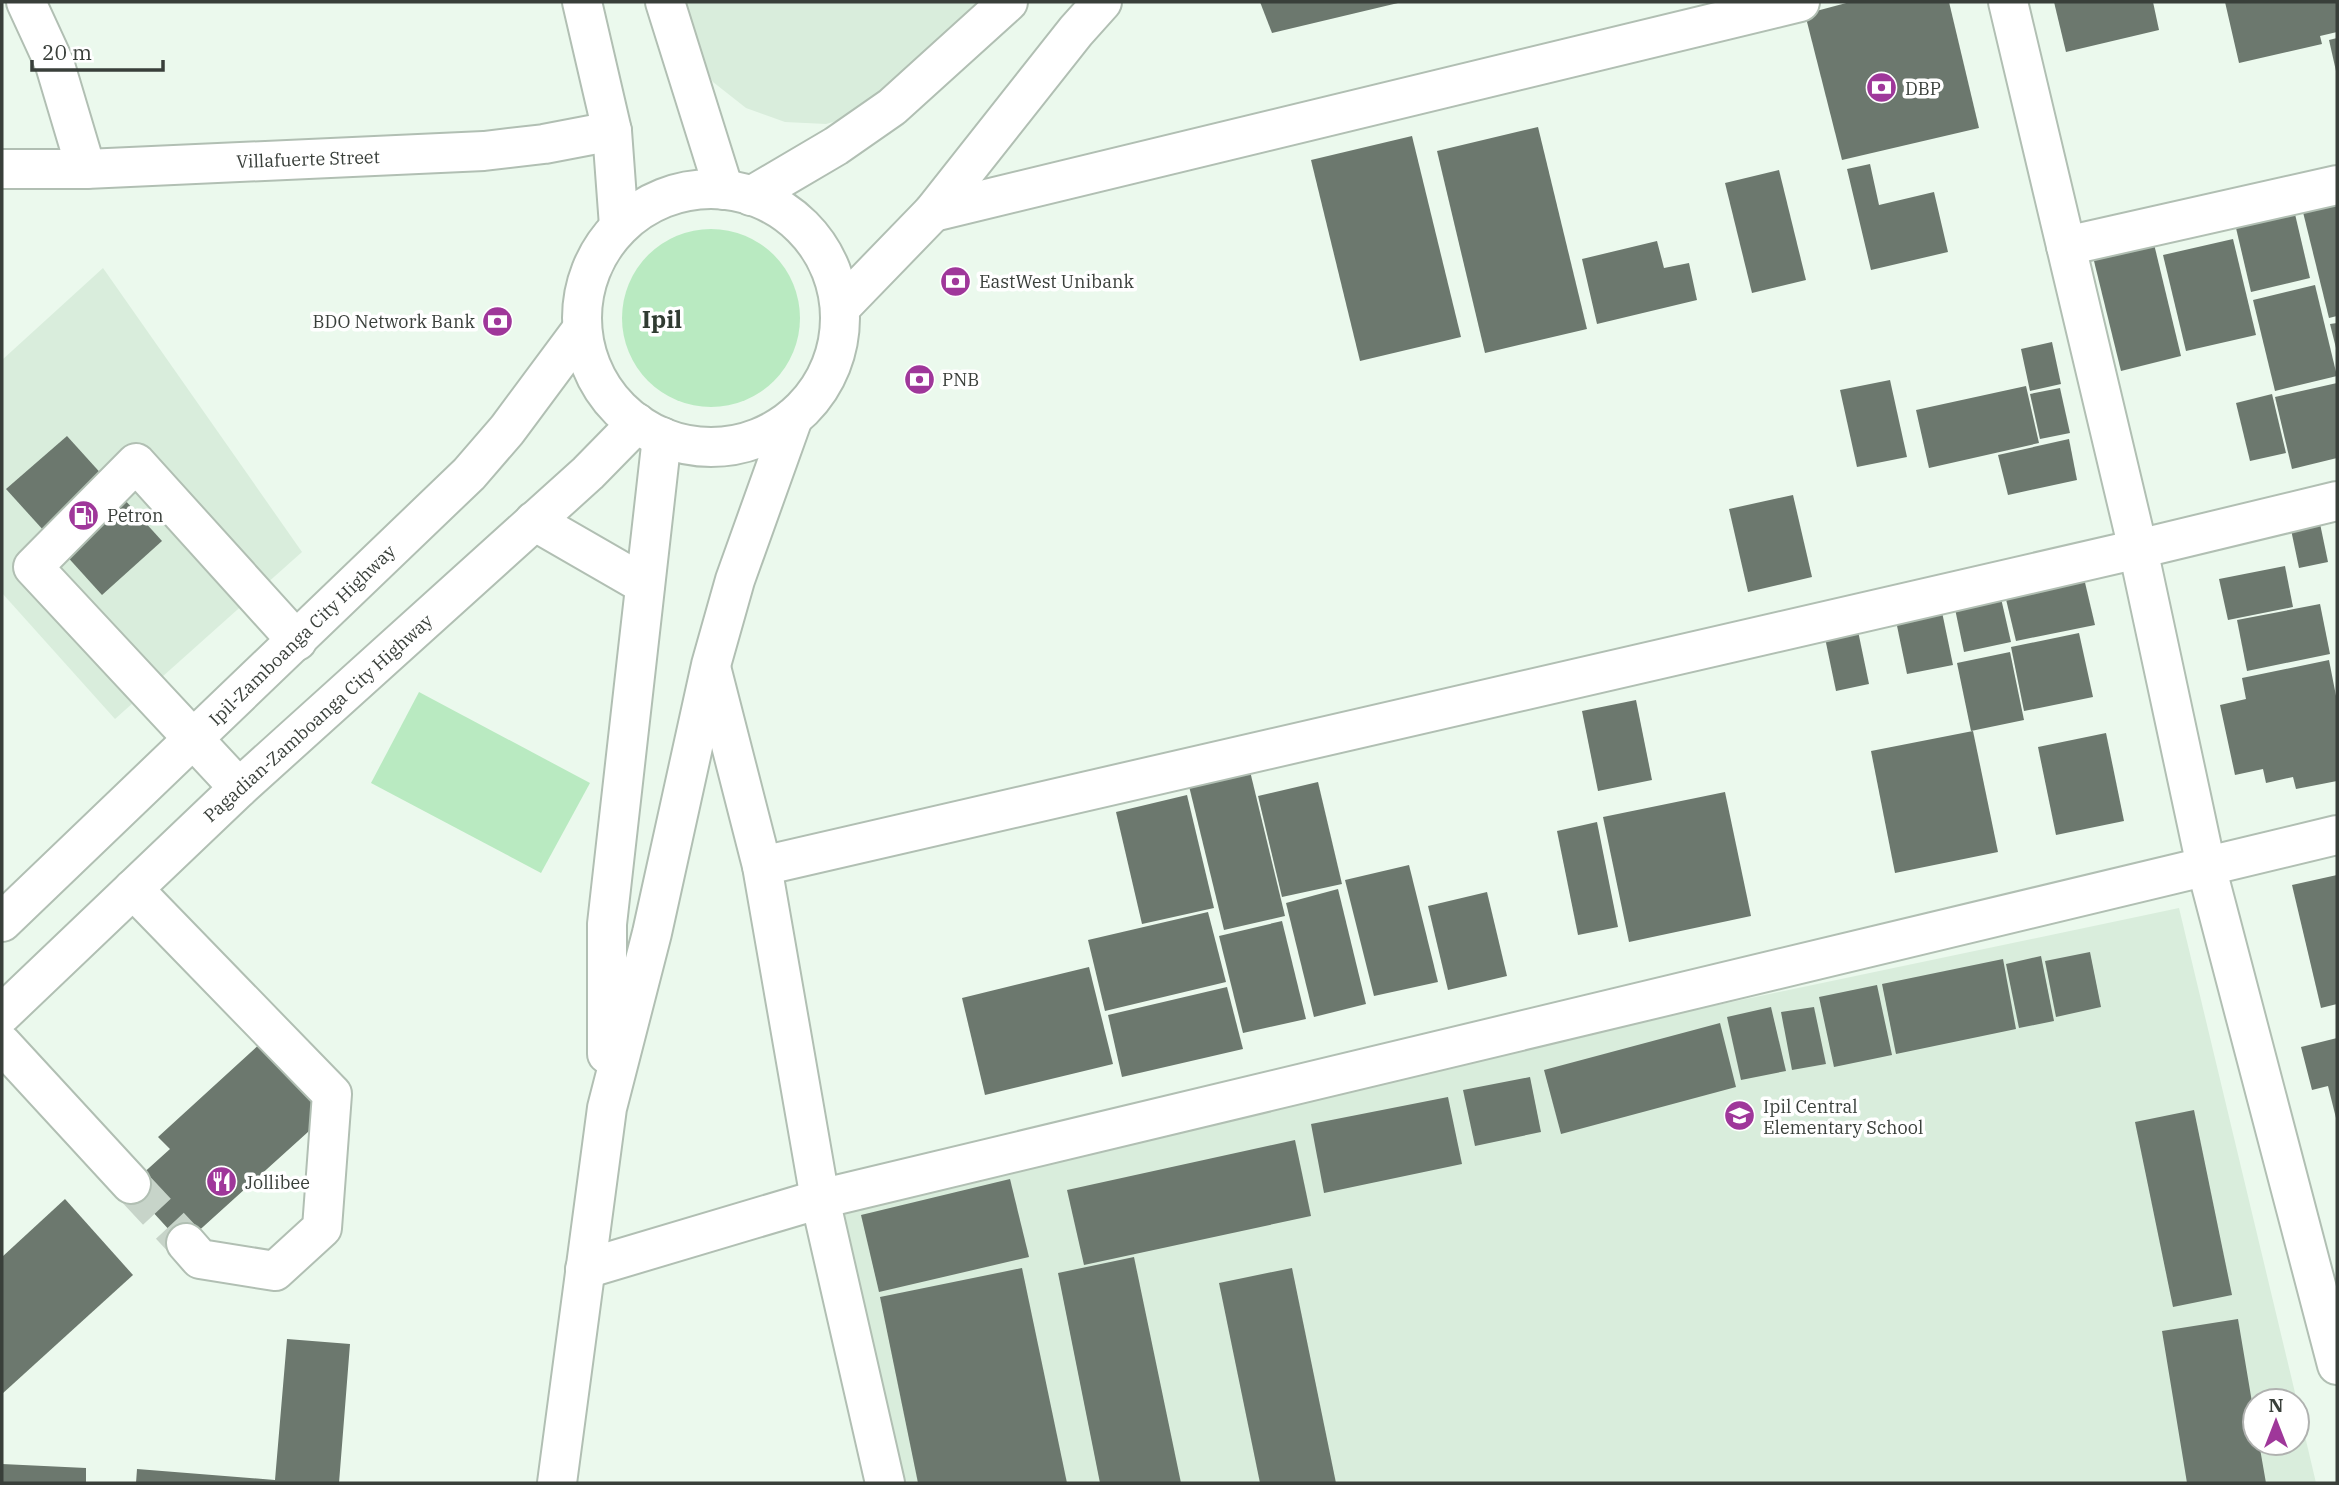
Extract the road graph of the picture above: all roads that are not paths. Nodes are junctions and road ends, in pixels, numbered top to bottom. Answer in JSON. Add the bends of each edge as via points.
{"nodes":[{"id":1,"x":26,"y":2,"type":"edge"},
{"id":2,"x":582,"y":2,"type":"edge"},
{"id":3,"x":665,"y":2,"type":"edge"},
{"id":4,"x":1008,"y":2,"type":"edge"},
{"id":5,"x":1102,"y":2,"type":"edge"},
{"id":6,"x":1800,"y":2,"type":"edge"},
{"id":7,"x":2008,"y":2,"type":"edge"},
{"id":8,"x":612,"y":131,"type":"junction"},
{"id":9,"x":2,"y":169,"type":"edge"},
{"id":10,"x":86,"y":169,"type":"junction"},
{"id":11,"x":2337,"y":186,"type":"edge"},
{"id":12,"x":738,"y":193,"type":"junction"},
{"id":13,"x":933,"y":212,"type":"junction"},
{"id":14,"x":620,"y":226,"type":"junction"},
{"id":15,"x":2066,"y":246,"type":"junction"},
{"id":16,"x":841,"y":307,"type":"junction"},
{"id":17,"x":582,"y":330,"type":"junction"},
{"id":18,"x":793,"y":418,"type":"junction"},
{"id":19,"x":649,"y":430,"type":"junction"},
{"id":20,"x":2337,"y":501,"type":"edge"},
{"id":21,"x":534,"y":522,"type":"junction"},
{"id":22,"x":2137,"y":549,"type":"junction"},
{"id":23,"x":645,"y":585,"type":"junction"},
{"id":24,"x":297,"y":641,"type":"junction"},
{"id":25,"x":711,"y":665,"type":"junction"},
{"id":26,"x":194,"y":740,"type":"junction"},
{"id":27,"x":239,"y":788,"type":"junction"},
{"id":28,"x":2337,"y":835,"type":"edge"},
{"id":29,"x":762,"y":866,"type":"junction"},
{"id":30,"x":2206,"y":866,"type":"junction"},
{"id":31,"x":133,"y":890,"type":"junction"},
{"id":32,"x":2,"y":922,"type":"edge"},
{"id":33,"x":2,"y":1014,"type":"edge"},
{"id":34,"x":2,"y":1044,"type":"edge"},
{"id":35,"x":607,"y":1108,"type":"junction"},
{"id":36,"x":131,"y":1184,"type":"tunnel mouth"},
{"id":37,"x":820,"y":1199,"type":"junction"},
{"id":38,"x":186,"y":1243,"type":"tunnel mouth"},
{"id":39,"x":585,"y":1269,"type":"junction"},
{"id":40,"x":2337,"y":1365,"type":"edge"},
{"id":41,"x":557,"y":1483,"type":"edge"},
{"id":42,"x":885,"y":1483,"type":"edge"}],
"edges":[{"from":1,"to":10,"type":"street","via":[[55,65]]},
{"from":2,"to":8,"type":"street"},
{"from":3,"to":12,"type":"street"},
{"from":4,"to":12,"type":"street","via":[[892,107],[836,146]]},
{"from":5,"to":13,"type":"street"},
{"from":6,"to":13,"type":"street"},
{"from":7,"to":15,"type":"street"},
{"from":8,"to":10,"type":"street","name":"Villafuerte Street","via":[[484,151]]},
{"from":8,"to":14,"type":"street"},
{"from":9,"to":10,"type":"street","name":"Villafuerte Street"},
{"from":11,"to":15,"type":"street"},
{"from":12,"to":14,"type":"street","via":[[695,190],[667,196]]},
{"from":12,"to":16,"type":"street","via":[[775,206],[813,238],[827,259]]},
{"from":13,"to":16,"type":"street"},
{"from":14,"to":17,"type":"street","via":[[590,274]]},
{"from":15,"to":22,"type":"street"},
{"from":16,"to":18,"type":"street","via":[[836,356],[812,399]]},
{"from":17,"to":19,"type":"street","via":[[599,383],[616,405]]},
{"from":17,"to":24,"type":"street","name":"Ipil-Zamboanga City Highway","via":[[469,474]]},
{"from":18,"to":19,"type":"street","via":[[744,443],[716,447],[688,444]]},
{"from":18,"to":25,"type":"street","via":[[735,580]]},
{"from":19,"to":21,"type":"street","name":"Pagadian-Zamboanga City Highway","via":[[588,473]]},
{"from":19,"to":23,"type":"street"},
{"from":20,"to":22,"type":"street"},
{"from":21,"to":23,"type":"street"},
{"from":21,"to":27,"type":"street","name":"Pagadian-Zamboanga City Highway"},
{"from":22,"to":29,"type":"street"},
{"from":22,"to":30,"type":"street"},
{"from":23,"to":35,"type":"street","via":[[607,924]]},
{"from":24,"to":26,"type":"street","name":"Ipil-Zamboanga City Highway"},
{"from":24,"to":26,"type":"street","via":[[136,463],[33,567]]},
{"from":25,"to":29,"type":"street"},
{"from":25,"to":35,"type":"street","via":[[652,933]]},
{"from":26,"to":27,"type":"street"},
{"from":26,"to":32,"type":"street","name":"Ipil-Zamboanga City Highway"},
{"from":27,"to":31,"type":"street","name":"Pagadian-Zamboanga City Highway"},
{"from":28,"to":30,"type":"street"},
{"from":29,"to":37,"type":"street"},
{"from":30,"to":37,"type":"street"},
{"from":30,"to":40,"type":"street"},
{"from":31,"to":33,"type":"street","name":"Pagadian-Zamboanga City Highway"},
{"from":31,"to":38,"type":"street","via":[[332,1094],[322,1228],[275,1270],[200,1259]]},
{"from":34,"to":36,"type":"street"},
{"from":35,"to":39,"type":"street"},
{"from":37,"to":39,"type":"street"},
{"from":37,"to":42,"type":"street"},
{"from":39,"to":41,"type":"street"}]}
